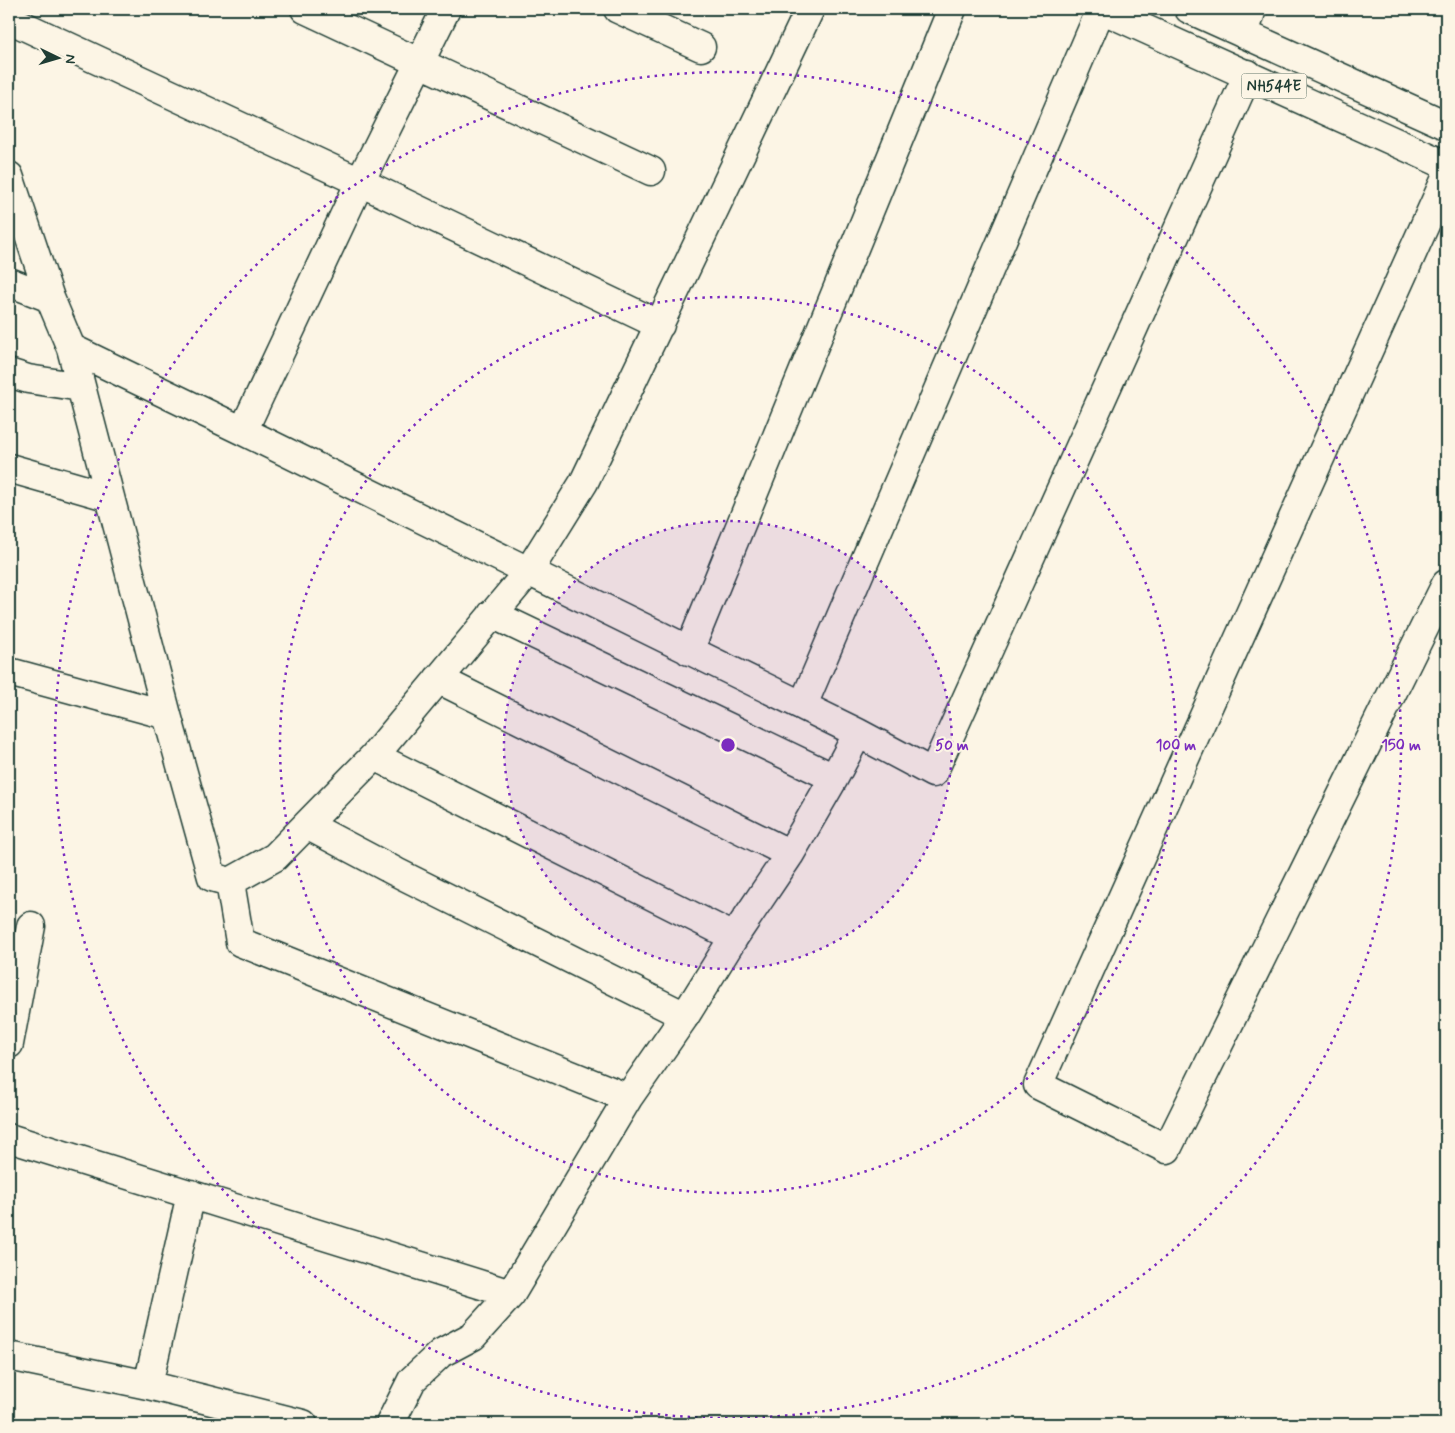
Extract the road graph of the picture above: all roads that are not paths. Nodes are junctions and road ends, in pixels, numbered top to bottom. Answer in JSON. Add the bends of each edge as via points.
{"nodes":[{"id":1,"x":305,"y":9,"type":"edge"},
{"id":2,"x":446,"y":9,"type":"edge"},
{"id":3,"x":618,"y":9,"type":"edge"},
{"id":4,"x":810,"y":9,"type":"edge"},
{"id":5,"x":952,"y":9,"type":"edge"},
{"id":6,"x":1101,"y":9,"type":"edge"},
{"id":7,"x":1189,"y":9,"type":"edge"},
{"id":8,"x":1252,"y":9,"type":"edge"},
{"id":9,"x":9,"y":18,"type":"edge"},
{"id":10,"x":1244,"y":34,"type":"junction"},
{"id":11,"x":701,"y":47,"type":"dead end"},
{"id":12,"x":419,"y":62,"type":"junction"},
{"id":13,"x":1248,"y":74,"type":"junction"},
{"id":14,"x":1446,"y":125,"type":"edge"},
{"id":15,"x":1446,"y":165,"type":"edge"},
{"id":16,"x":651,"y":171,"type":"dead end"},
{"id":17,"x":9,"y":176,"type":"edge"},
{"id":18,"x":1446,"y":178,"type":"edge"},
{"id":19,"x":360,"y":182,"type":"junction"},
{"id":20,"x":9,"y":282,"type":"edge"},
{"id":21,"x":50,"y":298,"type":"junction"},
{"id":22,"x":660,"y":325,"type":"junction"},
{"id":23,"x":71,"y":348,"type":"junction"},
{"id":24,"x":9,"y":373,"type":"edge"},
{"id":25,"x":81,"y":386,"type":"junction"},
{"id":26,"x":242,"y":431,"type":"junction"},
{"id":27,"x":9,"y":468,"type":"edge"},
{"id":28,"x":110,"y":497,"type":"junction"},
{"id":29,"x":528,"y":572,"type":"junction"},
{"id":30,"x":1446,"y":584,"type":"edge"},
{"id":31,"x":492,"y":614,"type":"junction"},
{"id":32,"x":689,"y":650,"type":"junction"},
{"id":33,"x":9,"y":672,"type":"edge"},
{"id":34,"x":438,"y":679,"type":"junction"},
{"id":35,"x":803,"y":705,"type":"junction"},
{"id":36,"x":167,"y":715,"type":"junction"},
{"id":37,"x":858,"y":733,"type":"junction"},
{"id":38,"x":374,"y":756,"type":"junction"},
{"id":39,"x":834,"y":778,"type":"junction"},
{"id":40,"x":307,"y":825,"type":"junction"},
{"id":41,"x":790,"y":854,"type":"junction"},
{"id":42,"x":230,"y":882,"type":"junction"},
{"id":43,"x":31,"y":926,"type":"dead end"},
{"id":44,"x":734,"y":937,"type":"junction"},
{"id":45,"x":685,"y":1016,"type":"junction"},
{"id":46,"x":9,"y":1044,"type":"edge"},
{"id":47,"x":628,"y":1098,"type":"junction"},
{"id":48,"x":9,"y":1138,"type":"edge"},
{"id":49,"x":191,"y":1194,"type":"junction"},
{"id":50,"x":511,"y":1294,"type":"junction"},
{"id":51,"x":9,"y":1356,"type":"edge"},
{"id":52,"x":148,"y":1385,"type":"junction"},
{"id":53,"x":304,"y":1424,"type":"edge"},
{"id":54,"x":390,"y":1424,"type":"edge"}],
"edges":[{"from":1,"to":12,"type":"main road"},
{"from":2,"to":12,"type":"main road"},
{"from":3,"to":11,"type":"main road"},
{"from":4,"to":22,"type":"main road"},
{"from":5,"to":32,"type":"main road"},
{"from":6,"to":13,"type":"main road","number":"NH544E"},
{"from":6,"to":35,"type":"main road"},
{"from":7,"to":10,"type":"main road","number":"NH544E"},
{"from":8,"to":10,"type":"main road"},
{"from":9,"to":19,"type":"main road"},
{"from":10,"to":14,"type":"main road","number":"NH544E"},
{"from":12,"to":16,"type":"main road"},
{"from":12,"to":19,"type":"main road"},
{"from":13,"to":15,"type":"main road","number":"NH544E"},
{"from":13,"to":37,"type":"main road","via":[[933,773]]},
{"from":17,"to":21,"type":"main road"},
{"from":18,"to":30,"type":"main road","via":[[1038,1085],[1168,1149]]},
{"from":19,"to":22,"type":"main road"},
{"from":19,"to":26,"type":"main road"},
{"from":20,"to":21,"type":"main road"},
{"from":21,"to":23,"type":"main road"},
{"from":22,"to":29,"type":"main road","via":[[584,482]]},
{"from":23,"to":25,"type":"main road"},
{"from":23,"to":26,"type":"main road"},
{"from":24,"to":25,"type":"main road","via":[[28,380]]},
{"from":25,"to":28,"type":"main road"},
{"from":26,"to":29,"type":"main road"},
{"from":27,"to":28,"type":"main road"},
{"from":28,"to":36,"type":"main road"},
{"from":29,"to":31,"type":"main road"},
{"from":29,"to":32,"type":"main road"},
{"from":31,"to":34,"type":"main road"},
{"from":31,"to":39,"type":"main road"},
{"from":32,"to":35,"type":"main road"},
{"from":33,"to":36,"type":"main road"},
{"from":34,"to":38,"type":"main road"},
{"from":34,"to":41,"type":"main road"},
{"from":35,"to":37,"type":"main road"},
{"from":36,"to":42,"type":"main road","via":[[212,877]]},
{"from":37,"to":39,"type":"main road"},
{"from":38,"to":40,"type":"main road"},
{"from":38,"to":44,"type":"main road"},
{"from":39,"to":41,"type":"main road"},
{"from":40,"to":42,"type":"main road","via":[[275,857]]},
{"from":40,"to":45,"type":"main road"},
{"from":41,"to":44,"type":"main road"},
{"from":42,"to":47,"type":"main road","via":[[240,942]]},
{"from":43,"to":46,"type":"main road"},
{"from":44,"to":45,"type":"main road"},
{"from":45,"to":47,"type":"main road"},
{"from":47,"to":50,"type":"main road"},
{"from":48,"to":49,"type":"main road"},
{"from":49,"to":50,"type":"main road"},
{"from":49,"to":52,"type":"main road"},
{"from":50,"to":54,"type":"main road","via":[[473,1336],[441,1353],[412,1380]]},
{"from":51,"to":52,"type":"main road"},
{"from":52,"to":53,"type":"main road"}]}
